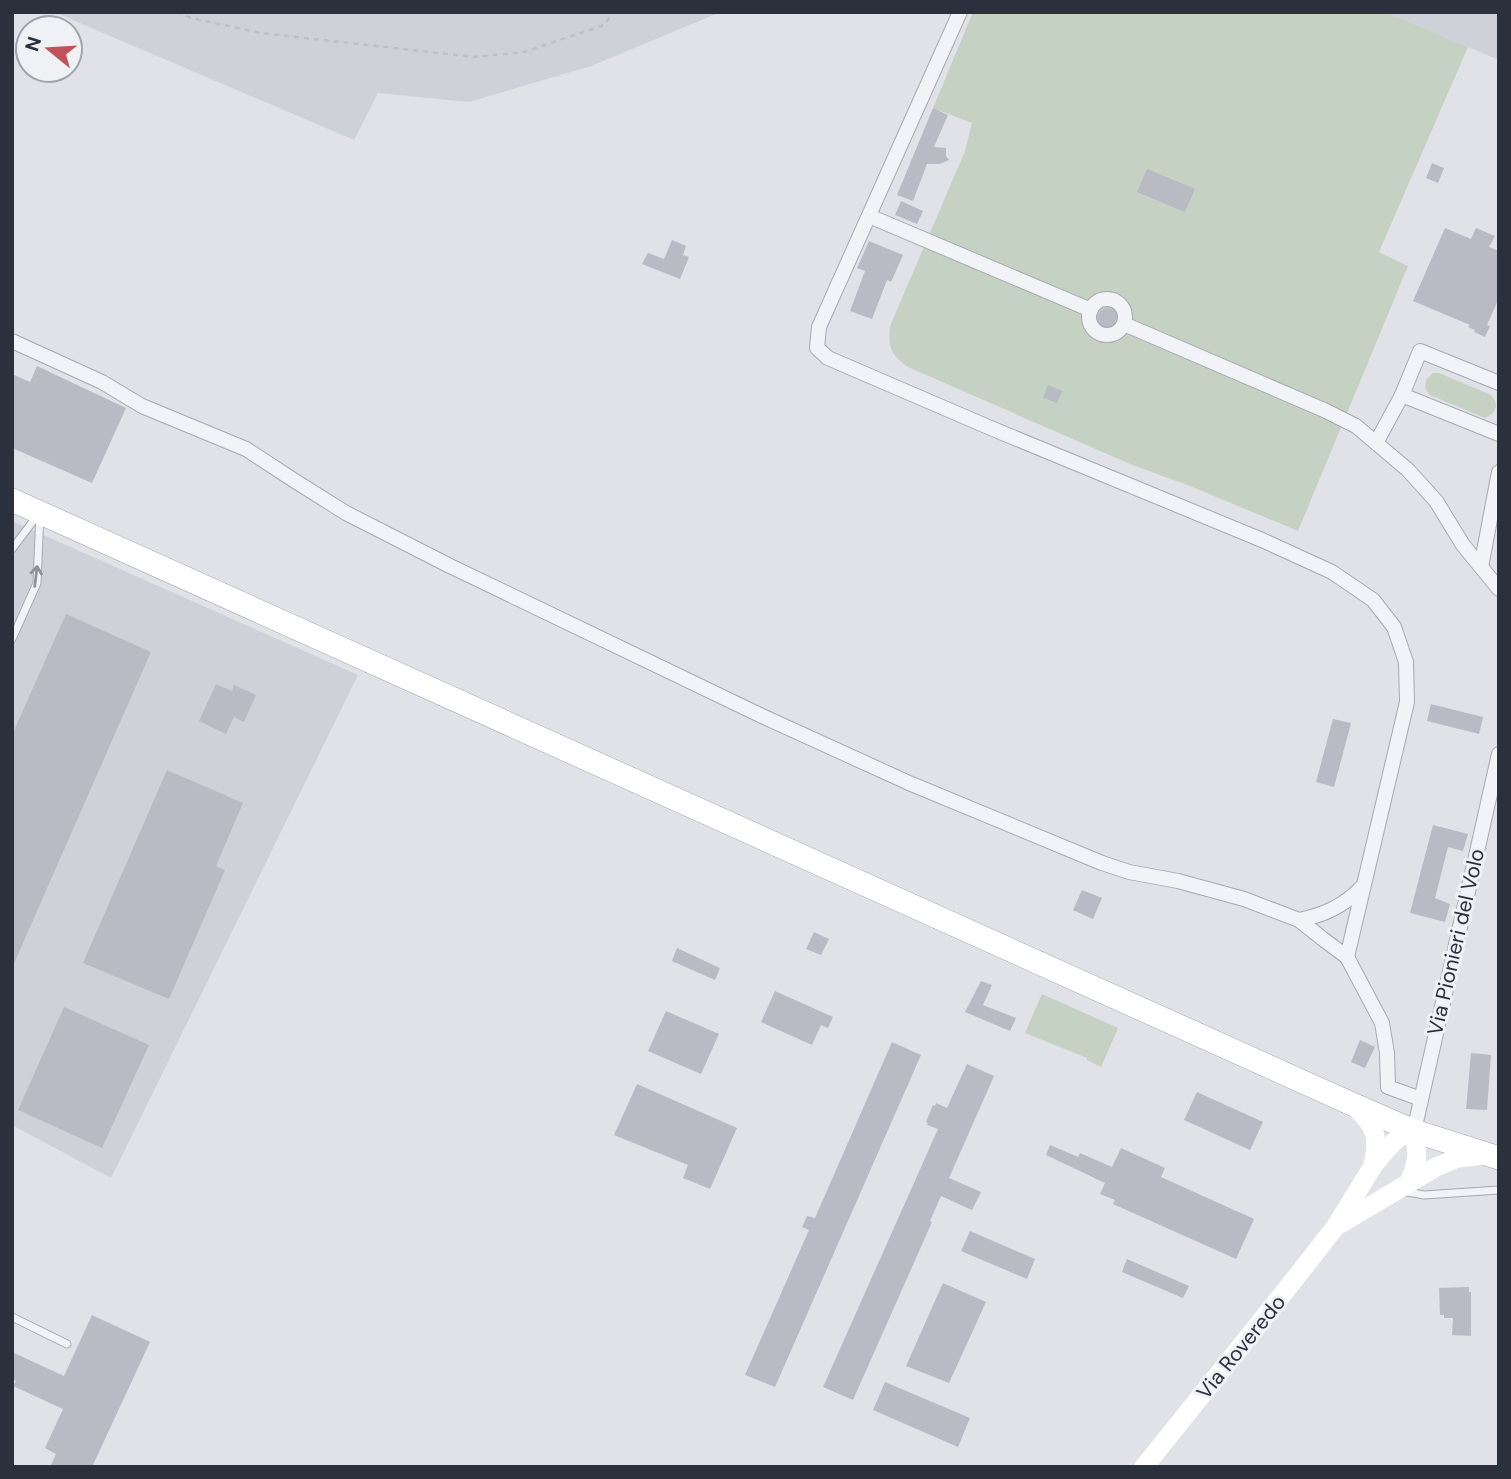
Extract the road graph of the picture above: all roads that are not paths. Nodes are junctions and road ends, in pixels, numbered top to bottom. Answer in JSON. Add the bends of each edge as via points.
{"nodes":[{"id":1,"x":960,"y":12,"type":"edge"},
{"id":2,"x":869,"y":216,"type":"junction"},
{"id":3,"x":1091,"y":310,"type":"junction"},
{"id":4,"x":1124,"y":324,"type":"junction"},
{"id":5,"x":12,"y":341,"type":"edge"},
{"id":6,"x":1499,"y":383,"type":"edge"},
{"id":7,"x":1402,"y":395,"type":"junction"},
{"id":8,"x":1499,"y":434,"type":"edge"},
{"id":9,"x":1376,"y":443,"type":"junction"},
{"id":10,"x":1499,"y":472,"type":"edge"},
{"id":11,"x":12,"y":500,"type":"edge"},
{"id":12,"x":40,"y":512,"type":"junction"},
{"id":13,"x":12,"y":549,"type":"edge"},
{"id":14,"x":1481,"y":567,"type":"junction"},
{"id":15,"x":1499,"y":589,"type":"edge"},
{"id":16,"x":12,"y":639,"type":"edge"},
{"id":17,"x":1499,"y":754,"type":"edge"},
{"id":18,"x":1362,"y":887,"type":"junction"},
{"id":19,"x":1299,"y":920,"type":"junction"},
{"id":20,"x":1347,"y":957,"type":"junction"},
{"id":21,"x":1421,"y":1099,"type":"junction"},
{"id":22,"x":1352,"y":1104,"type":"junction"},
{"id":23,"x":1414,"y":1131,"type":"junction"},
{"id":24,"x":1493,"y":1156,"type":"edge"},
{"id":25,"x":1373,"y":1166,"type":"junction"},
{"id":26,"x":1403,"y":1187,"type":"junction"},
{"id":27,"x":1499,"y":1190,"type":"edge"},
{"id":28,"x":1336,"y":1226,"type":"junction"},
{"id":29,"x":12,"y":1317,"type":"edge"},
{"id":30,"x":67,"y":1344,"type":"dead end"},
{"id":31,"x":1144,"y":1467,"type":"edge"}],
"edges":[{"from":1,"to":2,"type":"street"},
{"from":2,"to":3,"type":"street"},
{"from":2,"to":18,"type":"street","via":[[819,327],[817,348],[828,358],[1332,572],[1373,600],[1394,627],[1406,662],[1407,702]]},
{"from":3,"to":4,"type":"street","via":[[1099,301],[1117,302],[1125,312]]},
{"from":3,"to":4,"type":"street","via":[[1090,321],[1100,334],[1116,333]]},
{"from":4,"to":9,"type":"street","via":[[1324,410],[1356,426]]},
{"from":5,"to":19,"type":"street","via":[[102,382],[142,406],[246,449],[346,513],[450,566],[909,783],[1101,863],[1244,899]]},
{"from":6,"to":7,"type":"street","via":[[1420,351]]},
{"from":7,"to":8,"type":"street"},
{"from":7,"to":9,"type":"street"},
{"from":9,"to":14,"type":"street","via":[[1436,501]]},
{"from":10,"to":14,"type":"street"},
{"from":11,"to":12,"type":"main road"},
{"from":12,"to":13,"type":"lane"},
{"from":16,"to":12,"type":"lane","one_way":true,"via":[[37,583]]},
{"from":12,"to":22,"type":"main road"},
{"from":14,"to":15,"type":"street"},
{"from":17,"to":21,"type":"street","name":"Via Pionieri del Volo"},
{"from":18,"to":19,"type":"street","via":[[1334,910]]},
{"from":18,"to":20,"type":"street"},
{"from":19,"to":20,"type":"street"},
{"from":20,"to":21,"type":"street","via":[[1382,1023],[1388,1087]]},
{"from":21,"to":23,"type":"street","name":"Via Pionieri del Volo"},
{"from":22,"to":23,"type":"main road"},
{"from":22,"to":25,"type":"main road","name":"Via Roveredo","via":[[1374,1129]]},
{"from":23,"to":24,"type":"main road"},
{"from":23,"to":25,"type":"main road","name":"Via Roveredo","via":[[1398,1138]]},
{"from":23,"to":26,"type":"main road","via":[[1416,1168]]},
{"from":24,"to":26,"type":"main road","name":"Via Roveredo","via":[[1458,1158]]},
{"from":25,"to":28,"type":"main road","name":"Via Roveredo"},
{"from":26,"to":27,"type":"lane","via":[[1424,1195]]},
{"from":26,"to":28,"type":"main road","name":"Via Roveredo"},
{"from":28,"to":31,"type":"main road","name":"Via Roveredo"},
{"from":29,"to":30,"type":"lane"}]}
